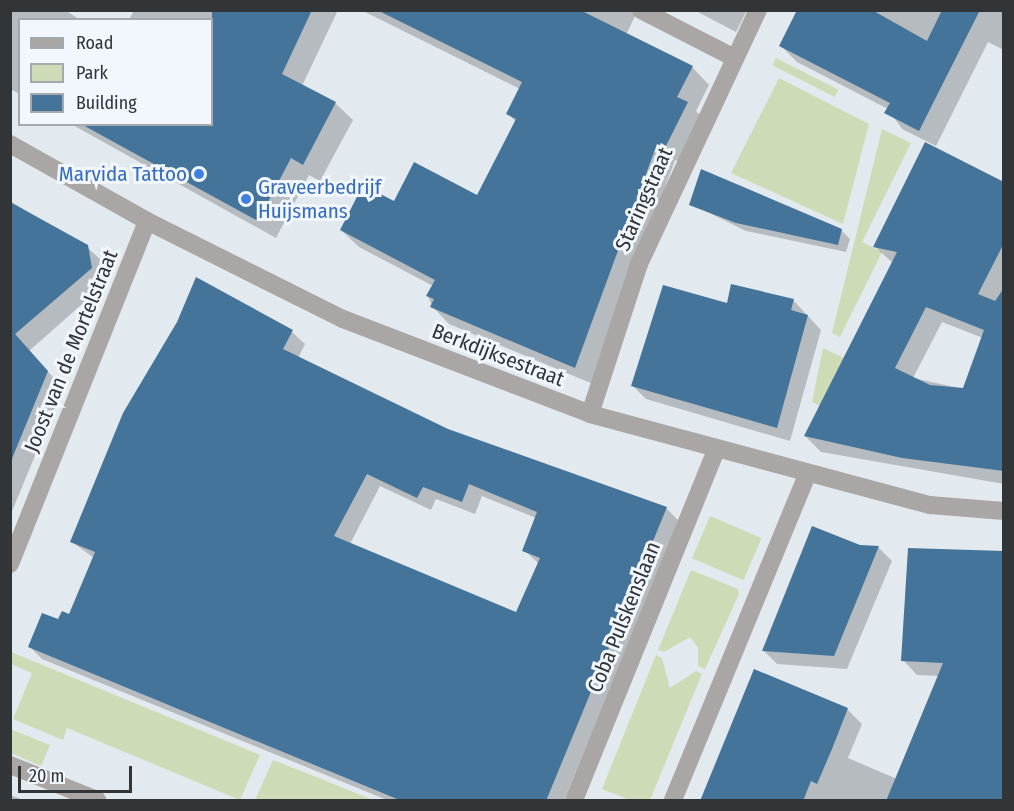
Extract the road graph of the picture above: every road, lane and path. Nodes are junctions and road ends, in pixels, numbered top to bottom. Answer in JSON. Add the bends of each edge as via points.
{"nodes":[{"id":1,"x":640,"y":10,"type":"edge"},
{"id":2,"x":758,"y":10,"type":"edge"},
{"id":3,"x":733,"y":57,"type":"junction"},
{"id":4,"x":10,"y":144,"type":"edge"},
{"id":5,"x":147,"y":222,"type":"junction"},
{"id":6,"x":590,"y":414,"type":"junction"},
{"id":7,"x":716,"y":451,"type":"junction"},
{"id":8,"x":807,"y":475,"type":"junction"},
{"id":9,"x":1004,"y":511,"type":"edge"},
{"id":10,"x":10,"y":564,"type":"edge"},
{"id":11,"x":10,"y":765,"type":"edge"},
{"id":12,"x":97,"y":801,"type":"edge"},
{"id":13,"x":574,"y":801,"type":"edge"},
{"id":14,"x":673,"y":801,"type":"edge"}],
"edges":[{"from":1,"to":3,"type":"street"},
{"from":2,"to":3,"type":"street","name":"Staringstraat"},
{"from":3,"to":6,"type":"street","name":"Staringstraat","via":[[639,264]]},
{"from":4,"to":5,"type":"street","name":"Berkdijksestraat"},
{"from":5,"to":6,"type":"street","name":"Berkdijksestraat","via":[[343,319]]},
{"from":5,"to":10,"type":"street","name":"Joost van de Mortelstraat"},
{"from":6,"to":7,"type":"street","name":"Berkdijksestraat"},
{"from":7,"to":8,"type":"street","name":"Berkdijksestraat"},
{"from":7,"to":13,"type":"street","name":"Coba Pulskenslaan"},
{"from":8,"to":9,"type":"street","name":"Berkdijksestraat","via":[[930,506]]},
{"from":8,"to":14,"type":"street"},
{"from":11,"to":12,"type":"street"}]}
